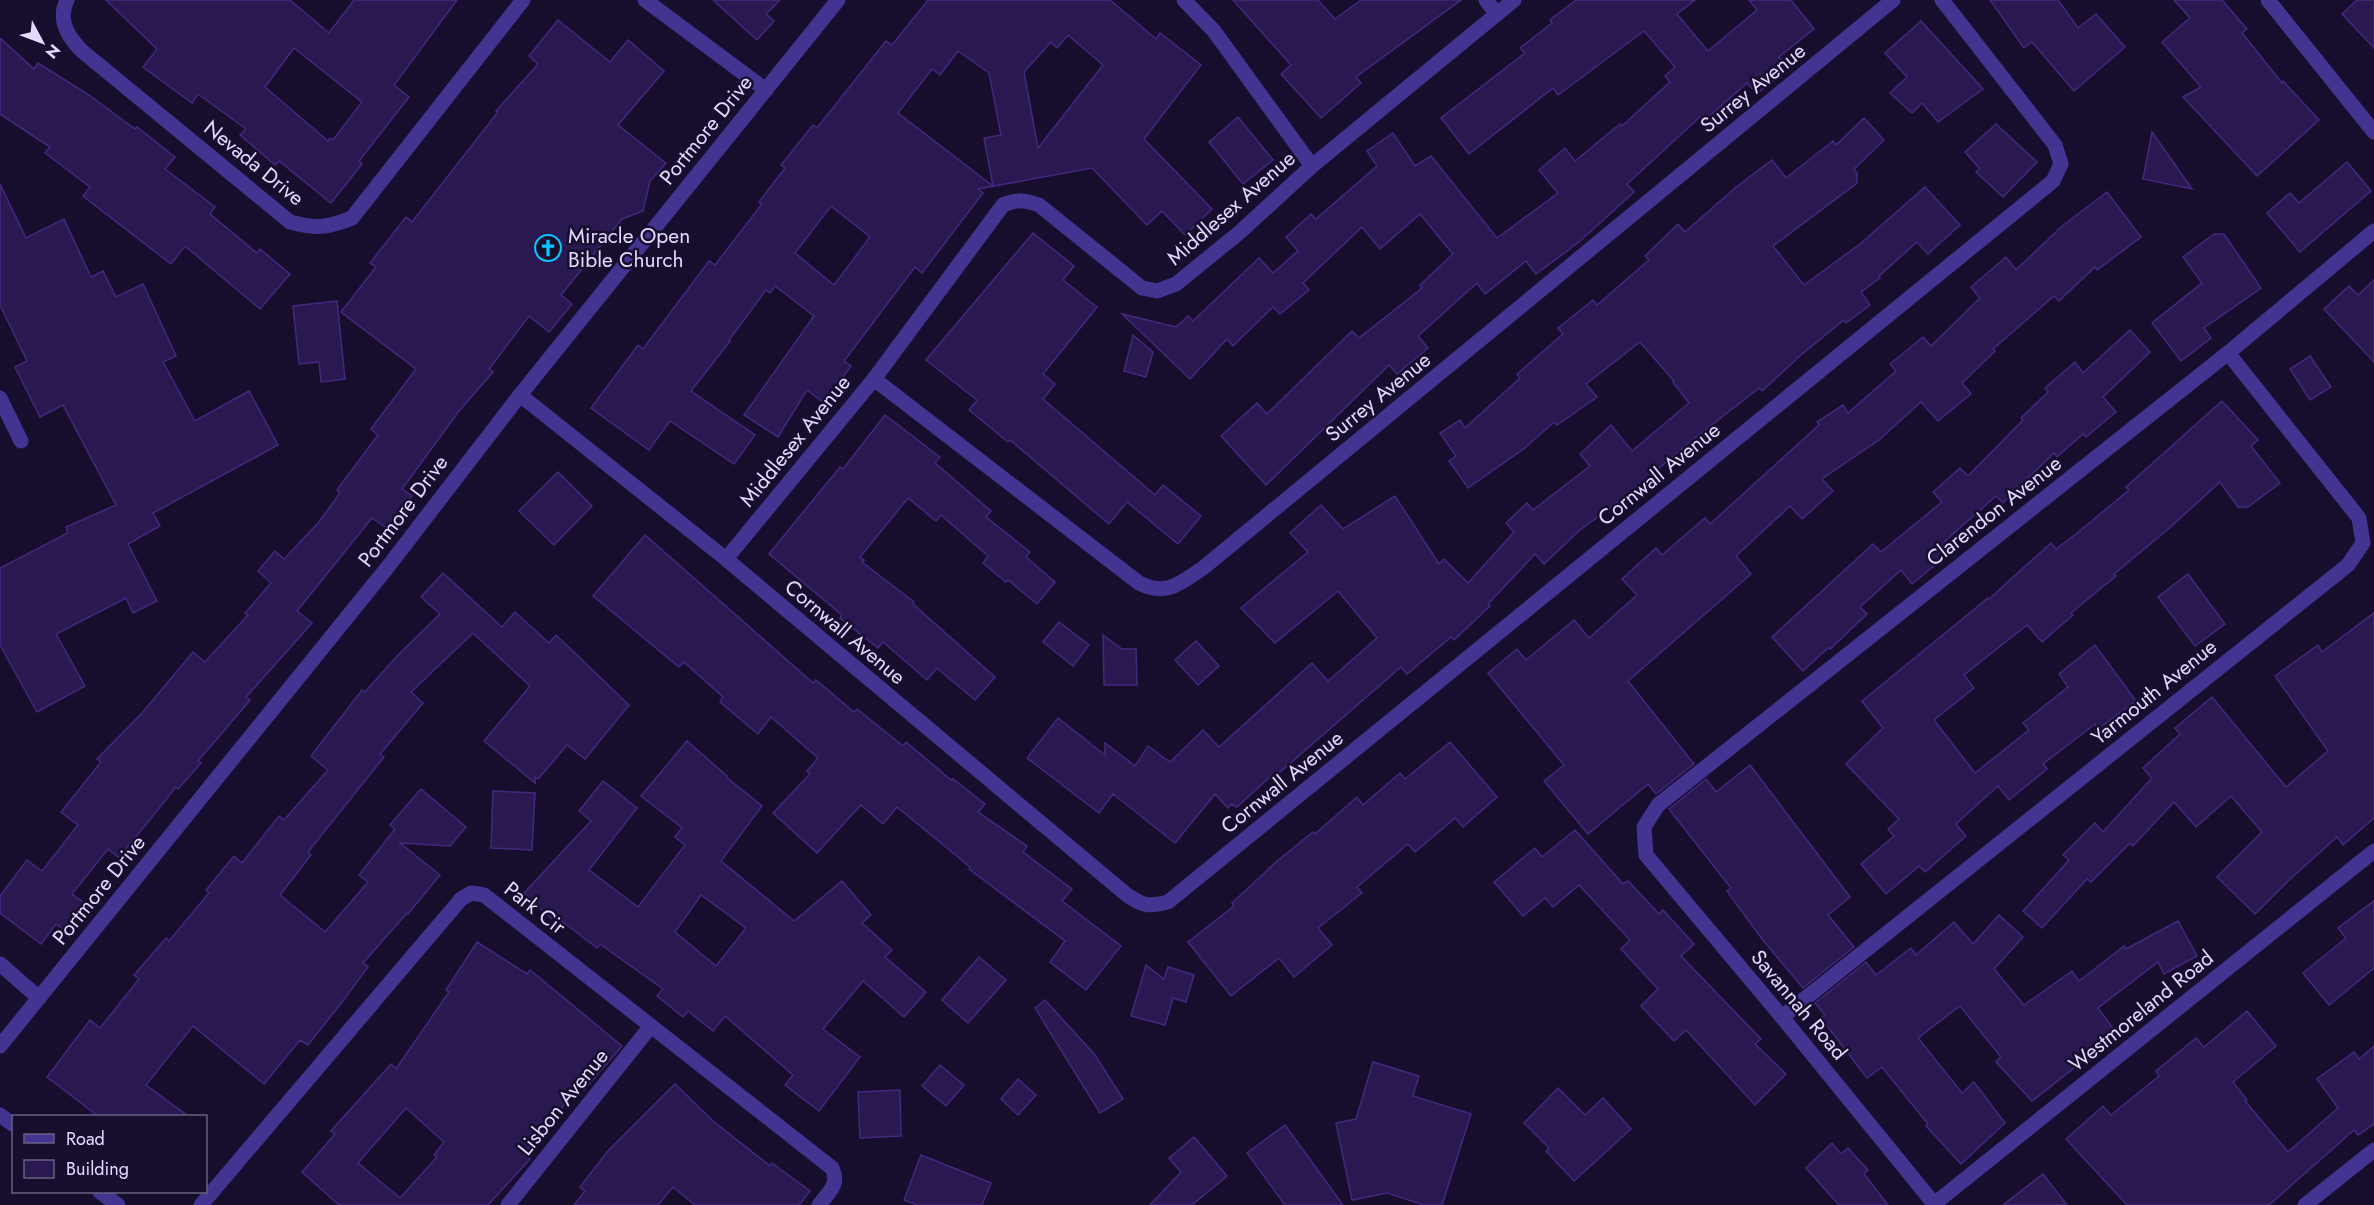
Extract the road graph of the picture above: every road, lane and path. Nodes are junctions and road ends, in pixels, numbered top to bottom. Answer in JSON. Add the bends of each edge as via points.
{"nodes":[{"id":1,"x":67,"y":0,"type":"edge"},
{"id":2,"x":523,"y":0,"type":"edge"},
{"id":3,"x":645,"y":0,"type":"edge"},
{"id":4,"x":838,"y":0,"type":"edge"},
{"id":5,"x":1184,"y":0,"type":"edge"},
{"id":6,"x":1486,"y":0,"type":"edge"},
{"id":7,"x":1514,"y":0,"type":"edge"},
{"id":8,"x":1893,"y":0,"type":"edge"},
{"id":9,"x":1942,"y":0,"type":"edge"},
{"id":10,"x":2268,"y":0,"type":"edge"},
{"id":11,"x":1497,"y":14,"type":"junction"},
{"id":12,"x":766,"y":90,"type":"junction"},
{"id":13,"x":2374,"y":132,"type":"edge"},
{"id":14,"x":1312,"y":166,"type":"junction"},
{"id":15,"x":2374,"y":231,"type":"edge"},
{"id":16,"x":2228,"y":353,"type":"junction"},
{"id":17,"x":874,"y":379,"type":"junction"},
{"id":18,"x":520,"y":395,"type":"junction"},
{"id":19,"x":0,"y":398,"type":"edge"},
{"id":20,"x":21,"y":441,"type":"dead end"},
{"id":21,"x":726,"y":559,"type":"junction"},
{"id":22,"x":1644,"y":827,"type":"joint"},
{"id":23,"x":2374,"y":851,"type":"edge"},
{"id":24,"x":0,"y":964,"type":"edge"},
{"id":25,"x":39,"y":998,"type":"junction"},
{"id":26,"x":1782,"y":1017,"type":"junction"},
{"id":27,"x":651,"y":1026,"type":"junction"},
{"id":28,"x":0,"y":1046,"type":"edge"},
{"id":29,"x":2374,"y":1150,"type":"edge"},
{"id":30,"x":103,"y":1193,"type":"edge"},
{"id":31,"x":1934,"y":1204,"type":"edge"},
{"id":32,"x":118,"y":1205,"type":"edge"},
{"id":33,"x":201,"y":1205,"type":"edge"},
{"id":34,"x":508,"y":1205,"type":"edge"},
{"id":35,"x":819,"y":1205,"type":"edge"},
{"id":36,"x":2305,"y":1205,"type":"edge"}],
"edges":[{"from":1,"to":2,"type":"street","name":"Nevada Drive","via":[[63,23],[70,39],[82,51],[290,222],[312,228],[352,218]]},
{"from":3,"to":12,"type":"street"},
{"from":4,"to":12,"type":"street","name":"Portmore Drive"},
{"from":5,"to":14,"type":"street","via":[[1214,31]]},
{"from":6,"to":11,"type":"street"},
{"from":7,"to":11,"type":"street","name":"Middlesex Avenue"},
{"from":8,"to":17,"type":"street","name":"Surrey Avenue","via":[[1203,568],[1167,590],[1152,590],[1139,583]]},
{"from":9,"to":21,"type":"street","name":"Cornwall Avenue","via":[[2055,145],[2061,164],[2053,181],[1168,902],[1151,906],[1127,895]]},
{"from":10,"to":13,"type":"street"},
{"from":11,"to":14,"type":"street","name":"Middlesex Avenue"},
{"from":12,"to":18,"type":"street","name":"Portmore Drive"},
{"from":14,"to":17,"type":"street","name":"Middlesex Avenue","via":[[1206,260],[1176,284],[1157,291],[1142,288],[1039,205],[1009,202],[994,215]]},
{"from":15,"to":16,"type":"street","name":"Clarendon Avenue"},
{"from":16,"to":22,"type":"street","name":"Clarendon Avenue","via":[[1658,805]]},
{"from":16,"to":26,"type":"street","name":"Yarmouth Avenue","via":[[2359,518],[2363,543],[2348,565]]},
{"from":17,"to":21,"type":"street","name":"Middlesex Avenue"},
{"from":18,"to":21,"type":"street","name":"Cornwall Avenue"},
{"from":18,"to":25,"type":"street","name":"Portmore Drive","via":[[387,568]]},
{"from":19,"to":20,"type":"street"},
{"from":22,"to":26,"type":"street","name":"Savannah Road","via":[[1646,855]]},
{"from":23,"to":31,"type":"street","name":"Westmoreland Road"},
{"from":24,"to":25,"type":"street"},
{"from":25,"to":28,"type":"street","name":"Portmore Drive"},
{"from":26,"to":31,"type":"street","name":"Savannah Road"},
{"from":27,"to":33,"type":"street","name":"Park Cir","via":[[484,895],[471,893],[460,899]]},
{"from":27,"to":34,"type":"street","name":"Lisbon Avenue"},
{"from":27,"to":35,"type":"street","name":"Park Cir","via":[[832,1168],[836,1184]]},
{"from":29,"to":36,"type":"street"},
{"from":30,"to":32,"type":"street"}]}
